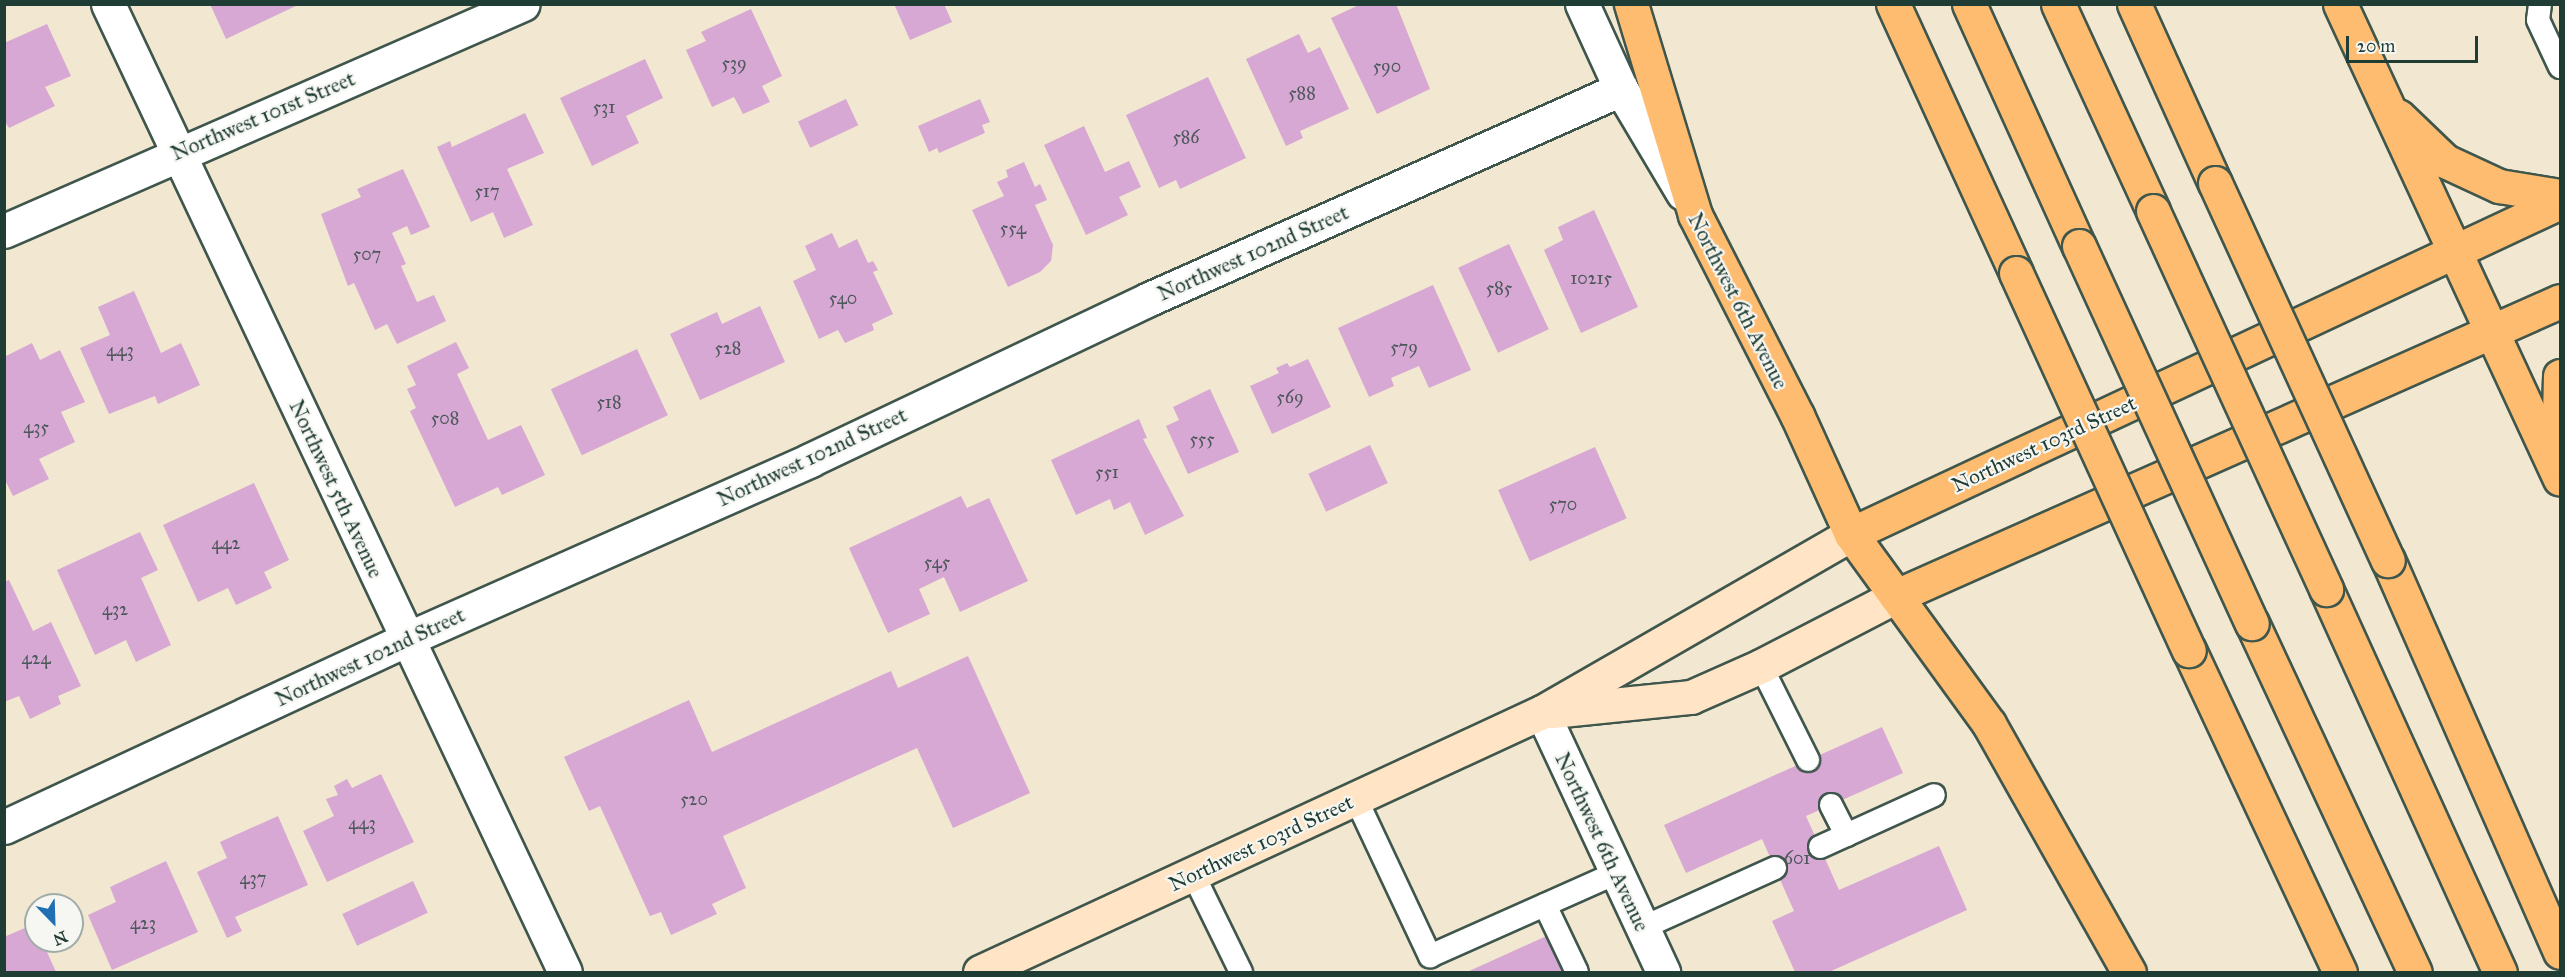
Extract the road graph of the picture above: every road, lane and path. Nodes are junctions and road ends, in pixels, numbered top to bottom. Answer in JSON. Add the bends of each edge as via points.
{"nodes":[{"id":1,"x":108,"y":4,"type":"edge"},
{"id":2,"x":523,"y":4,"type":"edge"},
{"id":3,"x":1582,"y":4,"type":"edge"},
{"id":4,"x":1631,"y":4,"type":"edge"},
{"id":5,"x":1893,"y":4,"type":"edge"},
{"id":6,"x":1969,"y":4,"type":"edge"},
{"id":7,"x":2058,"y":4,"type":"edge"},
{"id":8,"x":2134,"y":4,"type":"edge"},
{"id":9,"x":2340,"y":4,"type":"edge"},
{"id":10,"x":2540,"y":4,"type":"edge"},
{"id":11,"x":2560,"y":67,"type":"edge"},
{"id":12,"x":1621,"y":88,"type":"junction"},
{"id":13,"x":2384,"y":103,"type":"junction"},
{"id":14,"x":176,"y":153,"type":"junction"},
{"id":15,"x":2560,"y":196,"type":"edge"},
{"id":16,"x":2560,"y":202,"type":"edge"},
{"id":17,"x":1695,"y":214,"type":"junction"},
{"id":18,"x":4,"y":231,"type":"edge"},
{"id":19,"x":2455,"y":253,"type":"junction"},
{"id":20,"x":2560,"y":301,"type":"edge"},
{"id":21,"x":2492,"y":332,"type":"junction"},
{"id":22,"x":2560,"y":376,"type":"edge"},
{"id":23,"x":2559,"y":477,"type":"edge"},
{"id":24,"x":1851,"y":534,"type":"junction"},
{"id":25,"x":1896,"y":596,"type":"junction"},
{"id":26,"x":407,"y":639,"type":"junction"},
{"id":27,"x":1761,"y":666,"type":"junction"},
{"id":28,"x":1542,"y":712,"type":"junction"},
{"id":29,"x":1808,"y":760,"type":"dead end"},
{"id":30,"x":1934,"y":795,"type":"dead end"},
{"id":31,"x":1356,"y":799,"type":"junction"},
{"id":32,"x":1831,"y":805,"type":"dead end"},
{"id":33,"x":4,"y":827,"type":"edge"},
{"id":34,"x":1846,"y":835,"type":"junction"},
{"id":35,"x":1820,"y":847,"type":"dead end"},
{"id":36,"x":1775,"y":868,"type":"dead end"},
{"id":37,"x":1616,"y":873,"type":"junction"},
{"id":38,"x":1193,"y":874,"type":"junction"},
{"id":39,"x":1545,"y":905,"type":"junction"},
{"id":40,"x":1642,"y":928,"type":"junction"},
{"id":41,"x":2560,"y":952,"type":"edge"},
{"id":42,"x":565,"y":972,"type":"edge"},
{"id":43,"x":980,"y":972,"type":"edge"},
{"id":44,"x":1241,"y":972,"type":"edge"},
{"id":45,"x":1577,"y":972,"type":"edge"},
{"id":46,"x":1663,"y":972,"type":"edge"},
{"id":47,"x":2129,"y":972,"type":"edge"},
{"id":48,"x":2340,"y":972,"type":"edge"},
{"id":49,"x":2415,"y":972,"type":"edge"},
{"id":50,"x":2500,"y":972,"type":"edge"}],
"edges":[{"from":1,"to":14,"type":"street","name":"Northwest 5th Avenue"},
{"from":2,"to":14,"type":"street","name":"Northwest 101st Street"},
{"from":3,"to":12,"type":"street","name":"Northwest 6th Avenue"},
{"from":4,"to":17,"type":"main road"},
{"from":5,"to":48,"type":"main road","bridge":true},
{"from":6,"to":49,"type":"main road","bridge":true},
{"from":7,"to":50,"type":"main road","bridge":true},
{"from":8,"to":41,"type":"main road","bridge":true,"via":[[2388,560]]},
{"from":9,"to":13,"type":"main road"},
{"from":10,"to":11,"type":"lane","via":[[2538,20]]},
{"from":12,"to":17,"type":"street","name":"Northwest 6th Avenue"},
{"from":12,"to":26,"type":"street","name":"Northwest 102nd Street","via":[[1149,299],[810,460]]},
{"from":13,"to":15,"type":"main road","via":[[2445,161],[2499,186]]},
{"from":13,"to":19,"type":"main road"},
{"from":14,"to":18,"type":"street","name":"Northwest 101st Street"},
{"from":14,"to":26,"type":"street","name":"Northwest 5th Avenue"},
{"from":16,"to":19,"type":"main road","name":"Northwest 103rd Street"},
{"from":17,"to":24,"type":"main road","name":"Northwest 6th Avenue","via":[[1797,415]]},
{"from":19,"to":21,"type":"main road"},
{"from":19,"to":24,"type":"main road","name":"Northwest 103rd Street"},
{"from":20,"to":21,"type":"main road","name":"Northwest 103rd Street"},
{"from":21,"to":23,"type":"main road"},
{"from":21,"to":25,"type":"main road","name":"Northwest 103rd Street"},
{"from":22,"to":23,"type":"main road"},
{"from":24,"to":25,"type":"main road","name":"Northwest 6th Avenue"},
{"from":24,"to":28,"type":"main road","name":"Northwest 103rd Street"},
{"from":25,"to":27,"type":"main road","name":"Northwest 103rd Street"},
{"from":25,"to":47,"type":"main road","name":"Northwest 6th Avenue","via":[[1989,724]]},
{"from":26,"to":33,"type":"street","name":"Northwest 102nd Street"},
{"from":26,"to":42,"type":"street","name":"Northwest 5th Avenue"},
{"from":27,"to":28,"type":"main road","name":"Northwest 103rd Street","via":[[1691,697]]},
{"from":27,"to":29,"type":"lane"},
{"from":28,"to":31,"type":"main road","name":"Northwest 103rd Street"},
{"from":28,"to":37,"type":"street","name":"Northwest 6th Avenue"},
{"from":30,"to":34,"type":"lane"},
{"from":31,"to":38,"type":"main road","name":"Northwest 103rd Street"},
{"from":31,"to":39,"type":"lane","via":[[1430,956]]},
{"from":32,"to":34,"type":"lane"},
{"from":34,"to":35,"type":"lane"},
{"from":36,"to":40,"type":"lane"},
{"from":37,"to":39,"type":"lane"},
{"from":37,"to":40,"type":"street","name":"Northwest 6th Avenue"},
{"from":38,"to":43,"type":"main road","name":"Northwest 103rd Street"},
{"from":38,"to":44,"type":"lane"},
{"from":39,"to":45,"type":"lane"},
{"from":40,"to":46,"type":"street","name":"Northwest 6th Avenue"}]}
